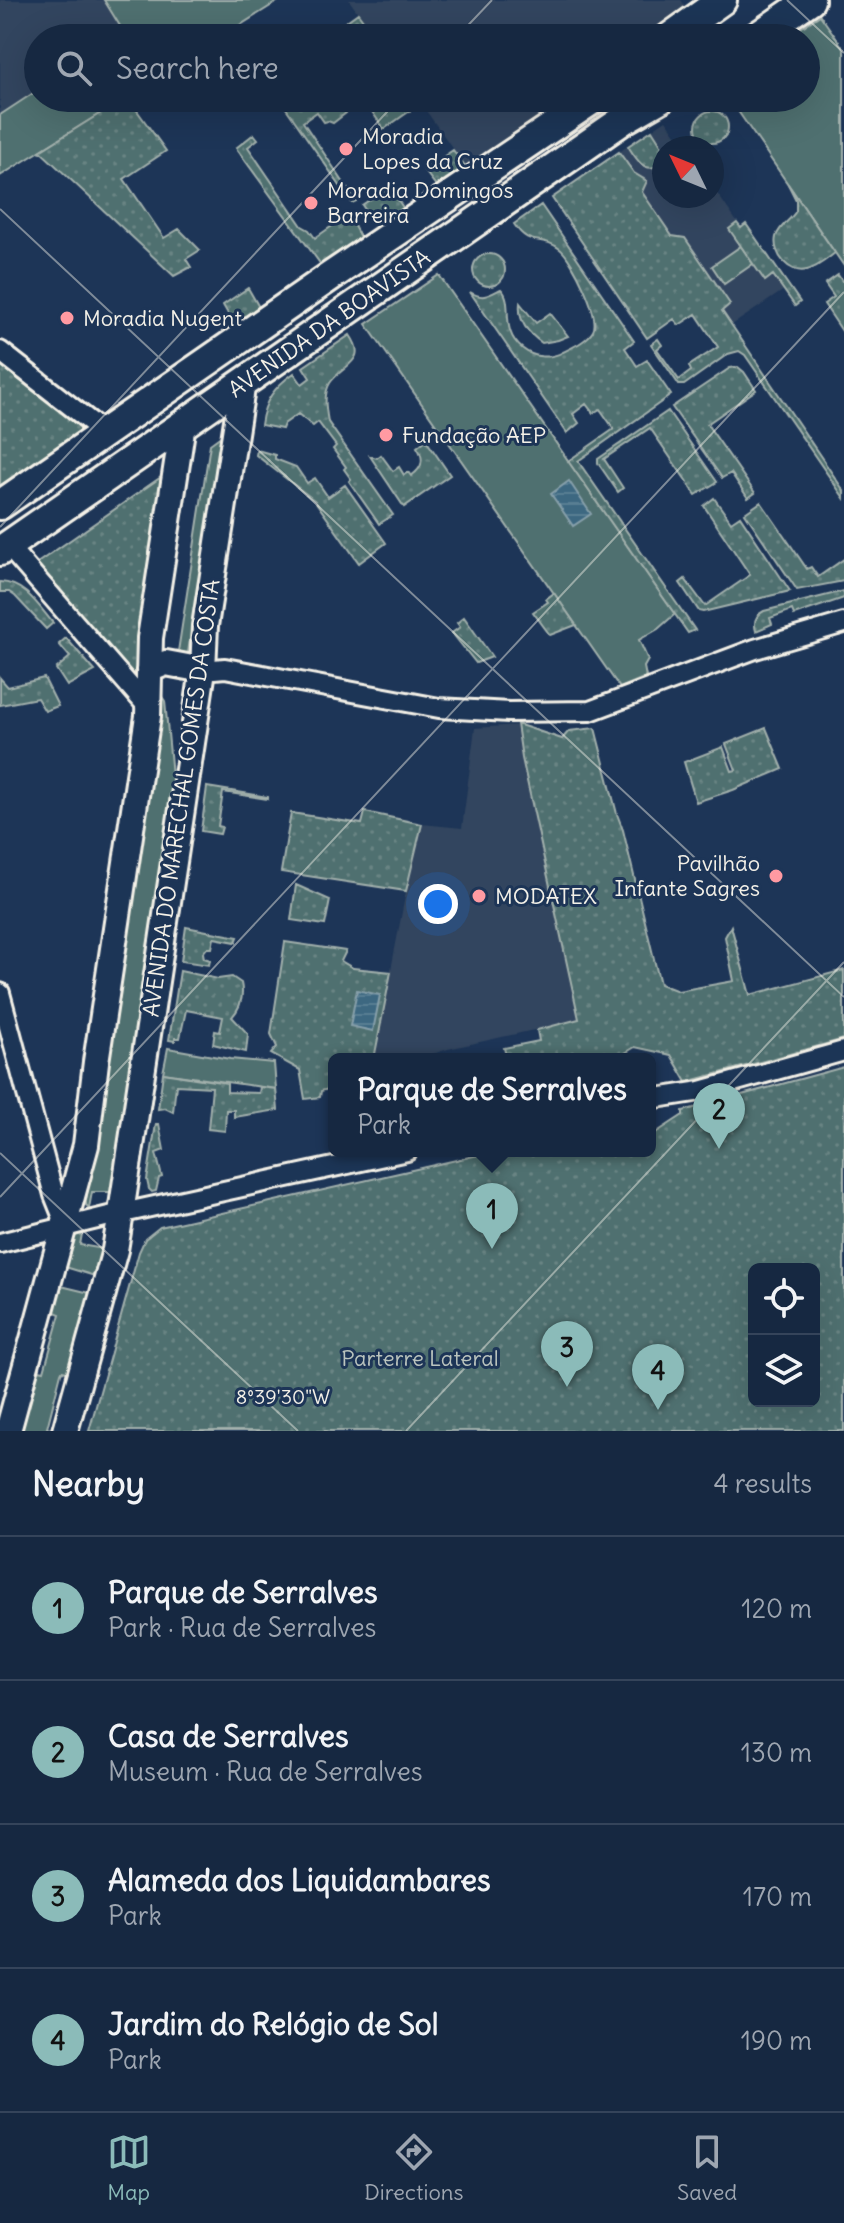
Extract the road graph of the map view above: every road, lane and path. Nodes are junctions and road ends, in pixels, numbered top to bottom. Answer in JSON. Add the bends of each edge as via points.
{"nodes":[{"id":1,"x":722,"y":0,"type":"edge"},
{"id":2,"x":810,"y":0,"type":"edge"},
{"id":3,"x":689,"y":24,"type":"edge"},
{"id":4,"x":775,"y":24,"type":"edge"},
{"id":5,"x":574,"y":112,"type":"edge"},
{"id":6,"x":637,"y":112,"type":"edge"},
{"id":7,"x":223,"y":350,"type":"junction"},
{"id":8,"x":0,"y":351,"type":"edge"},
{"id":9,"x":191,"y":373,"type":"junction"},
{"id":10,"x":243,"y":382,"type":"junction"},
{"id":11,"x":183,"y":424,"type":"junction"},
{"id":12,"x":105,"y":433,"type":"junction"},
{"id":13,"x":0,"y":505,"type":"edge"},
{"id":14,"x":4,"y":548,"type":"edge"},
{"id":15,"x":844,"y":623,"type":"edge"},
{"id":16,"x":149,"y":670,"type":"junction"},
{"id":17,"x":203,"y":670,"type":"junction"},
{"id":18,"x":147,"y":706,"type":"junction"},
{"id":19,"x":0,"y":993,"type":"edge"},
{"id":20,"x":844,"y":1051,"type":"edge"},
{"id":21,"x":656,"y":1098,"type":"edge"},
{"id":22,"x":379,"y":1157,"type":"edge"},
{"id":23,"x":121,"y":1213,"type":"junction"},
{"id":24,"x":66,"y":1226,"type":"junction"},
{"id":25,"x":0,"y":1243,"type":"edge"},
{"id":26,"x":8,"y":1431,"type":"edge"},
{"id":27,"x":65,"y":1431,"type":"edge"}],
"edges":[{"from":1,"to":3,"type":"main road"},
{"from":2,"to":4,"type":"main road"},
{"from":5,"to":7,"type":"main road","name":"AVENIDA DA BOAVISTA"},
{"from":6,"to":10,"type":"main road","name":"AVENIDA DA BOAVISTA"},
{"from":7,"to":9,"type":"main road","name":"AVENIDA DA BOAVISTA"},
{"from":7,"to":10,"type":"main road"},
{"from":8,"to":12,"type":"street"},
{"from":9,"to":11,"type":"main road"},
{"from":9,"to":12,"type":"main road","name":"AVENIDA DA BOAVISTA"},
{"from":10,"to":11,"type":"main road","name":"AVENIDA DA BOAVISTA"},
{"from":10,"to":17,"type":"main road","name":"AVENIDA DO MARECHAL GOMES DA COSTA","via":[[205,626]]},
{"from":11,"to":14,"type":"main road","name":"AVENIDA DA BOAVISTA"},
{"from":11,"to":16,"type":"main road","name":"AVENIDA DO MARECHAL GOMES DA COSTA"},
{"from":12,"to":13,"type":"main road","name":"AVENIDA DA BOAVISTA"},
{"from":14,"to":18,"type":"street","name":"AVENIDA DO MARECHAL GOMES DA COSTA"},
{"from":15,"to":17,"type":"street","via":[[755,649],[590,711],[439,708],[225,668]]},
{"from":16,"to":17,"type":"main road","via":[[166,663]]},
{"from":16,"to":18,"type":"main road","name":"AVENIDA DO MARECHAL GOMES DA COSTA"},
{"from":17,"to":23,"type":"main road","name":"AVENIDA DO MARECHAL GOMES DA COSTA"},
{"from":18,"to":24,"type":"main road","name":"AVENIDA DO MARECHAL GOMES DA COSTA","via":[[86,1145]]},
{"from":19,"to":24,"type":"street"},
{"from":20,"to":21,"type":"street","via":[[701,1091]]},
{"from":22,"to":23,"type":"street"},
{"from":23,"to":24,"type":"street"},
{"from":23,"to":27,"type":"main road","name":"AVENIDA DO MARECHAL GOMES DA COSTA"},
{"from":24,"to":25,"type":"street"},
{"from":24,"to":26,"type":"main road","name":"AVENIDA DO MARECHAL GOMES DA COSTA"}]}
